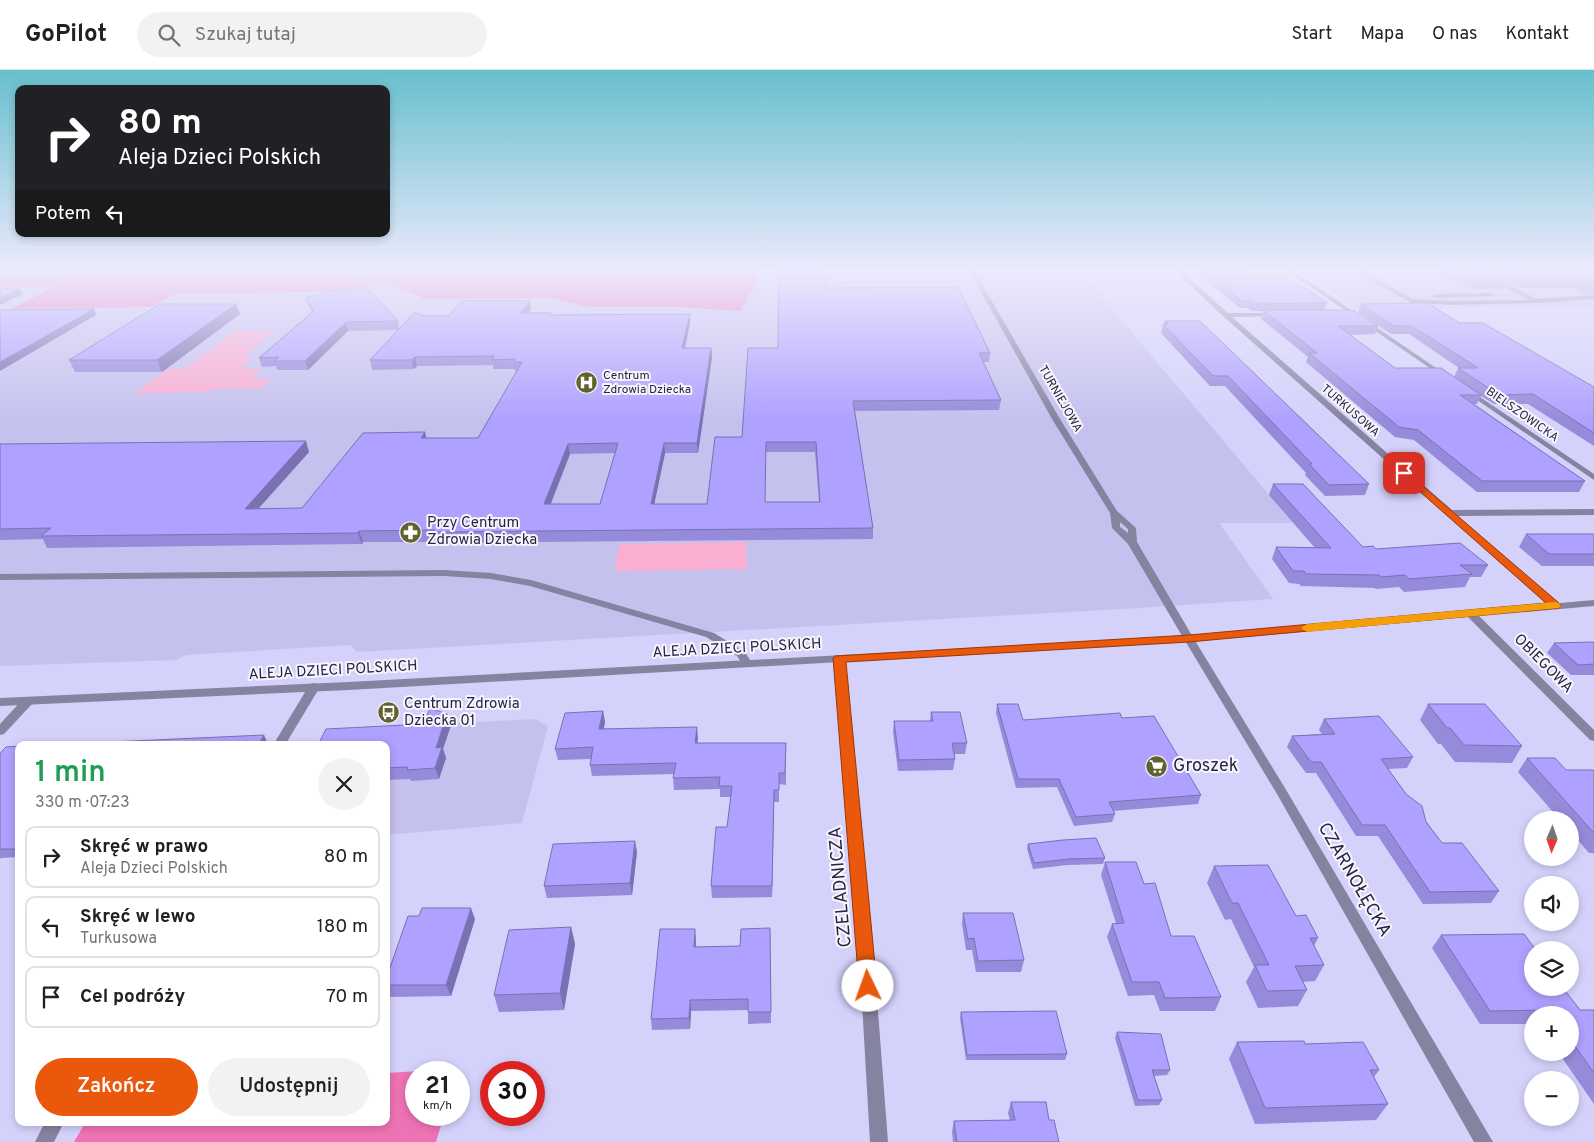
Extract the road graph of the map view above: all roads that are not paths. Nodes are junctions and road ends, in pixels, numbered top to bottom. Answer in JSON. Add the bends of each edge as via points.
{"nodes":[{"id":1,"x":1000,"y":320,"type":"edge"},
{"id":2,"x":1231,"y":320,"type":"edge"},
{"id":3,"x":1363,"y":320,"type":"edge"},
{"id":4,"x":1450,"y":379,"type":"edge"},
{"id":5,"x":1466,"y":390,"type":"edge"},
{"id":6,"x":1594,"y":478,"type":"edge"},
{"id":7,"x":1594,"y":512,"type":"edge"},
{"id":8,"x":1449,"y":513,"type":"junction"},
{"id":9,"x":0,"y":577,"type":"edge"},
{"id":10,"x":1594,"y":603,"type":"edge"},
{"id":11,"x":1555,"y":606,"type":"junction"},
{"id":12,"x":1470,"y":613,"type":"junction"},
{"id":13,"x":1189,"y":639,"type":"junction"},
{"id":14,"x":839,"y":658,"type":"junction"},
{"id":15,"x":747,"y":663,"type":"junction"},
{"id":16,"x":314,"y":687,"type":"junction"},
{"id":17,"x":28,"y":701,"type":"junction"},
{"id":18,"x":0,"y":702,"type":"edge"},
{"id":19,"x":0,"y":731,"type":"edge"},
{"id":20,"x":1594,"y":737,"type":"edge"},
{"id":21,"x":281,"y":741,"type":"edge"},
{"id":22,"x":53,"y":1126,"type":"edge"},
{"id":23,"x":44,"y":1142,"type":"edge"},
{"id":24,"x":879,"y":1142,"type":"edge"},
{"id":25,"x":1484,"y":1142,"type":"edge"}],
"edges":[{"from":1,"to":13,"type":"street","name":"TURNIEJOWA","via":[[1114,513],[1116,528],[1132,542]]},
{"from":2,"to":8,"type":"street","name":"TURKUSOWA"},
{"from":3,"to":4,"type":"street"},
{"from":5,"to":6,"type":"street","name":"BIELSZOWICKA"},
{"from":7,"to":8,"type":"street"},
{"from":8,"to":11,"type":"street","name":"TURKUSOWA"},
{"from":9,"to":15,"type":"street","via":[[435,573],[491,576],[531,582],[710,634],[741,654]]},
{"from":10,"to":11,"type":"street","name":"ALEJA DZIECI POLSKICH"},
{"from":11,"to":12,"type":"street","name":"ALEJA DZIECI POLSKICH"},
{"from":12,"to":13,"type":"street","name":"ALEJA DZIECI POLSKICH"},
{"from":12,"to":20,"type":"street","name":"OBIEGOWA"},
{"from":13,"to":14,"type":"street","name":"ALEJA DZIECI POLSKICH"},
{"from":13,"to":25,"type":"street","name":"CZARNOŁĘCKA","via":[[1276,782]]},
{"from":14,"to":15,"type":"street","name":"ALEJA DZIECI POLSKICH"},
{"from":14,"to":24,"type":"street","name":"CZELADNICZA","via":[[865,933]]},
{"from":15,"to":16,"type":"street","name":"ALEJA DZIECI POLSKICH"},
{"from":16,"to":17,"type":"street","name":"ALEJA DZIECI POLSKICH"},
{"from":16,"to":21,"type":"street"},
{"from":17,"to":18,"type":"street","name":"ALEJA DZIECI POLSKICH"},
{"from":17,"to":19,"type":"street"},
{"from":22,"to":23,"type":"street"}]}
